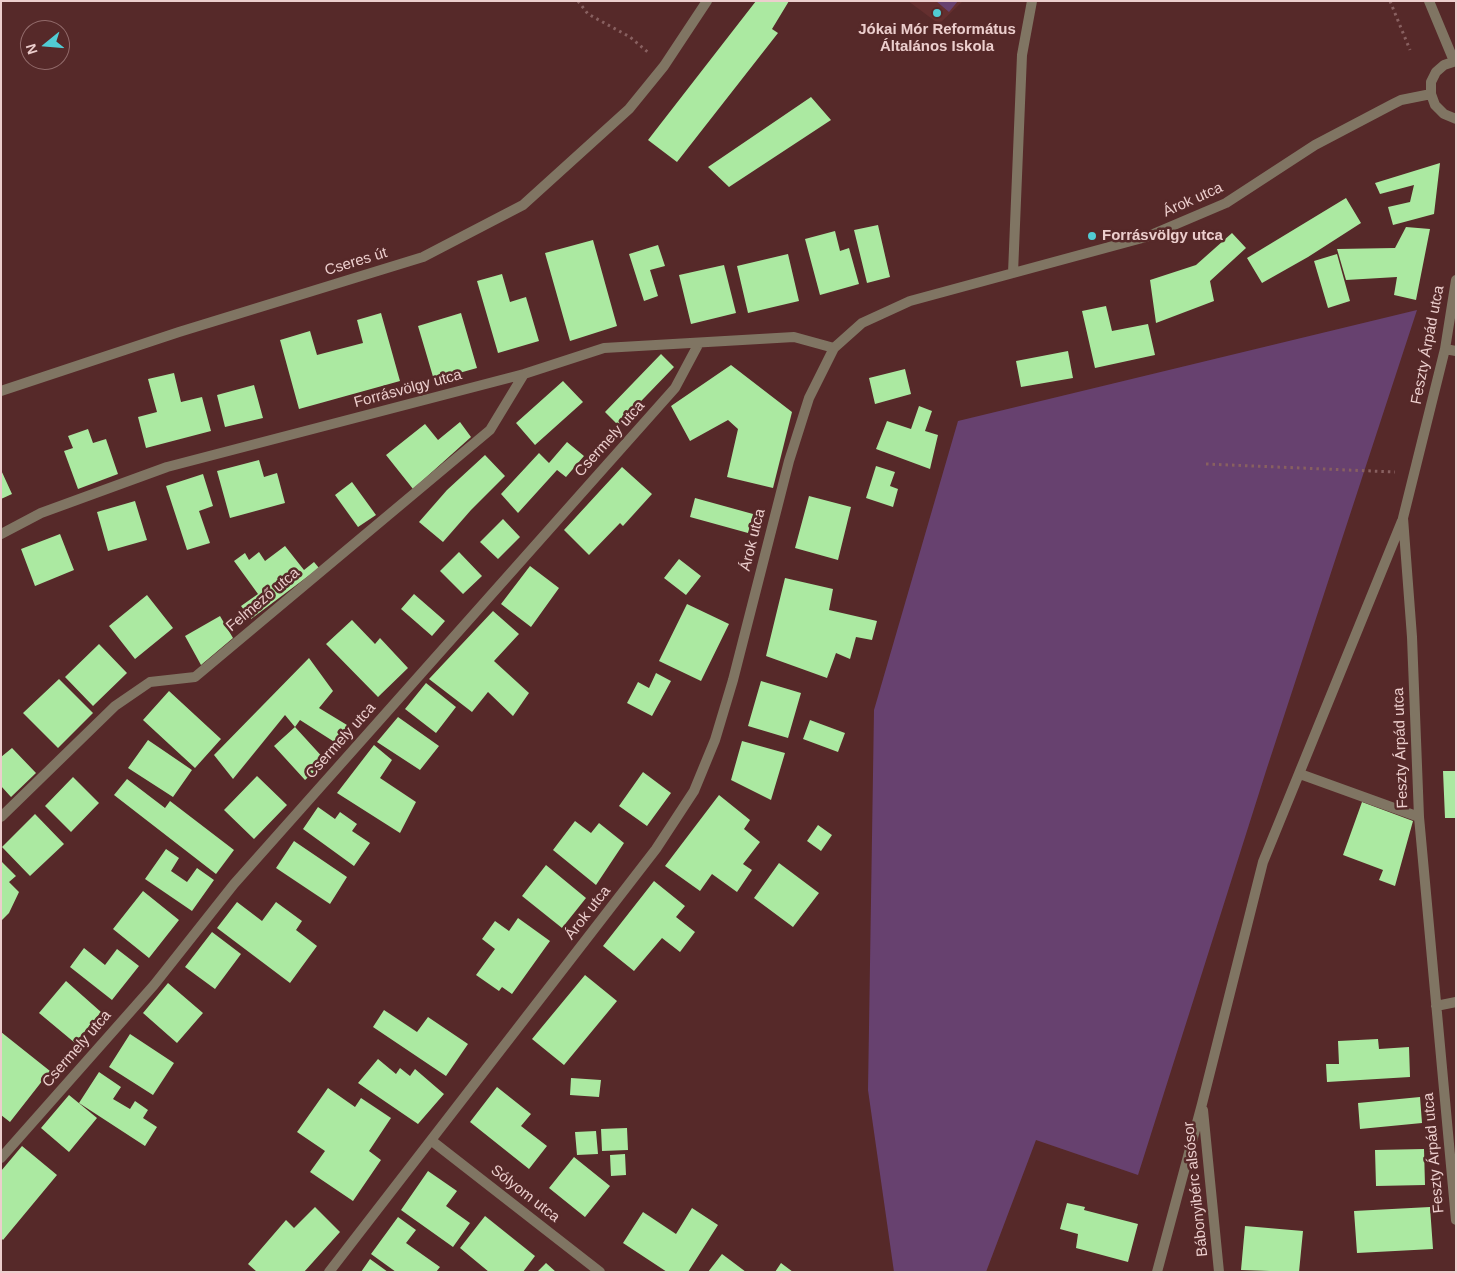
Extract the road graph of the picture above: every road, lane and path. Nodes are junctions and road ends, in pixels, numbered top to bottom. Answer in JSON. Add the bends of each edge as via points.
{"nodes":[{"id":1,"x":578,"y":1,"type":"edge"},
{"id":2,"x":707,"y":1,"type":"edge"},
{"id":3,"x":1032,"y":1,"type":"edge"},
{"id":4,"x":1390,"y":1,"type":"edge"},
{"id":5,"x":1430,"y":1,"type":"edge"},
{"id":6,"x":1410,"y":50,"type":"dead end"},
{"id":7,"x":1455,"y":61,"type":"edge"},
{"id":8,"x":664,"y":66,"type":"junction"},
{"id":9,"x":1431,"y":94,"type":"junction"},
{"id":10,"x":1456,"y":119,"type":"edge"},
{"id":11,"x":1013,"y":273,"type":"junction"},
{"id":12,"x":1456,"y":280,"type":"edge"},
{"id":13,"x":699,"y":343,"type":"junction"},
{"id":14,"x":834,"y":348,"type":"junction"},
{"id":15,"x":1445,"y":349,"type":"junction"},
{"id":16,"x":1456,"y":351,"type":"edge"},
{"id":17,"x":524,"y":374,"type":"junction"},
{"id":18,"x":1,"y":391,"type":"edge"},
{"id":19,"x":1206,"y":464,"type":"dead end"},
{"id":20,"x":1416,"y":473,"type":"junction"},
{"id":21,"x":1403,"y":518,"type":"junction"},
{"id":22,"x":1,"y":534,"type":"edge"},
{"id":23,"x":1300,"y":774,"type":"junction"},
{"id":24,"x":1419,"y":817,"type":"junction"},
{"id":25,"x":1,"y":818,"type":"edge"},
{"id":26,"x":1456,"y":1002,"type":"edge"},
{"id":27,"x":1436,"y":1006,"type":"junction"},
{"id":28,"x":1202,"y":1104,"type":"junction"},
{"id":29,"x":432,"y":1141,"type":"junction"},
{"id":30,"x":1,"y":1158,"type":"edge"},
{"id":31,"x":1456,"y":1220,"type":"edge"},
{"id":32,"x":329,"y":1272,"type":"edge"},
{"id":33,"x":600,"y":1272,"type":"edge"},
{"id":34,"x":1157,"y":1272,"type":"edge"},
{"id":35,"x":1219,"y":1272,"type":"edge"}],
"edges":[{"from":1,"to":8,"type":"path","via":[[588,14],[630,37]]},
{"from":2,"to":8,"type":"street","name":"Cseres út"},
{"from":3,"to":11,"type":"street","via":[[1022,55]]},
{"from":4,"to":6,"type":"path"},
{"from":5,"to":7,"type":"street"},
{"from":7,"to":9,"type":"street","via":[[1436,72],[1431,82]]},
{"from":8,"to":18,"type":"street","name":"Cseres út","via":[[629,109],[523,205],[423,257],[178,332]]},
{"from":9,"to":10,"type":"street","via":[[1435,105]]},
{"from":9,"to":11,"type":"street","name":"Árok utca","via":[[1401,100],[1315,145],[1226,203],[1155,233]]},
{"from":11,"to":14,"type":"street","name":"Árok utca","via":[[910,301],[862,323]]},
{"from":12,"to":15,"type":"street","name":"Feszty Árpád utca"},
{"from":13,"to":14,"type":"street","name":"Forrásvölgy utca","via":[[794,337]]},
{"from":13,"to":17,"type":"street","name":"Forrásvölgy utca","via":[[604,348]]},
{"from":13,"to":30,"type":"street","name":"Csermely utca","via":[[675,388],[234,884],[154,985]]},
{"from":14,"to":29,"type":"street","name":"Árok utca","via":[[809,398],[788,461],[733,680],[715,740],[694,791],[656,850]]},
{"from":15,"to":16,"type":"street"},
{"from":15,"to":20,"type":"street","name":"Feszty Árpád utca"},
{"from":17,"to":22,"type":"street","name":"Forrásvölgy utca","via":[[167,467],[40,513]]},
{"from":17,"to":25,"type":"street","name":"Felmező utca","via":[[490,430],[195,676],[150,682],[115,706]]},
{"from":19,"to":20,"type":"path"},
{"from":20,"to":21,"type":"street","name":"Feszty Árpád utca"},
{"from":21,"to":23,"type":"street"},
{"from":21,"to":24,"type":"street","name":"Feszty Árpád utca","via":[[1412,637]]},
{"from":23,"to":24,"type":"street"},
{"from":23,"to":28,"type":"street","via":[[1263,862]]},
{"from":24,"to":27,"type":"street","name":"Feszty Árpád utca"},
{"from":26,"to":27,"type":"street"},
{"from":27,"to":31,"type":"street","name":"Feszty Árpád utca"},
{"from":28,"to":34,"type":"street"},
{"from":28,"to":35,"type":"street","name":"Bábonyibérc alsósor"},
{"from":29,"to":32,"type":"street","name":"Árok utca"},
{"from":29,"to":33,"type":"street","name":"Sólyom utca"}]}
